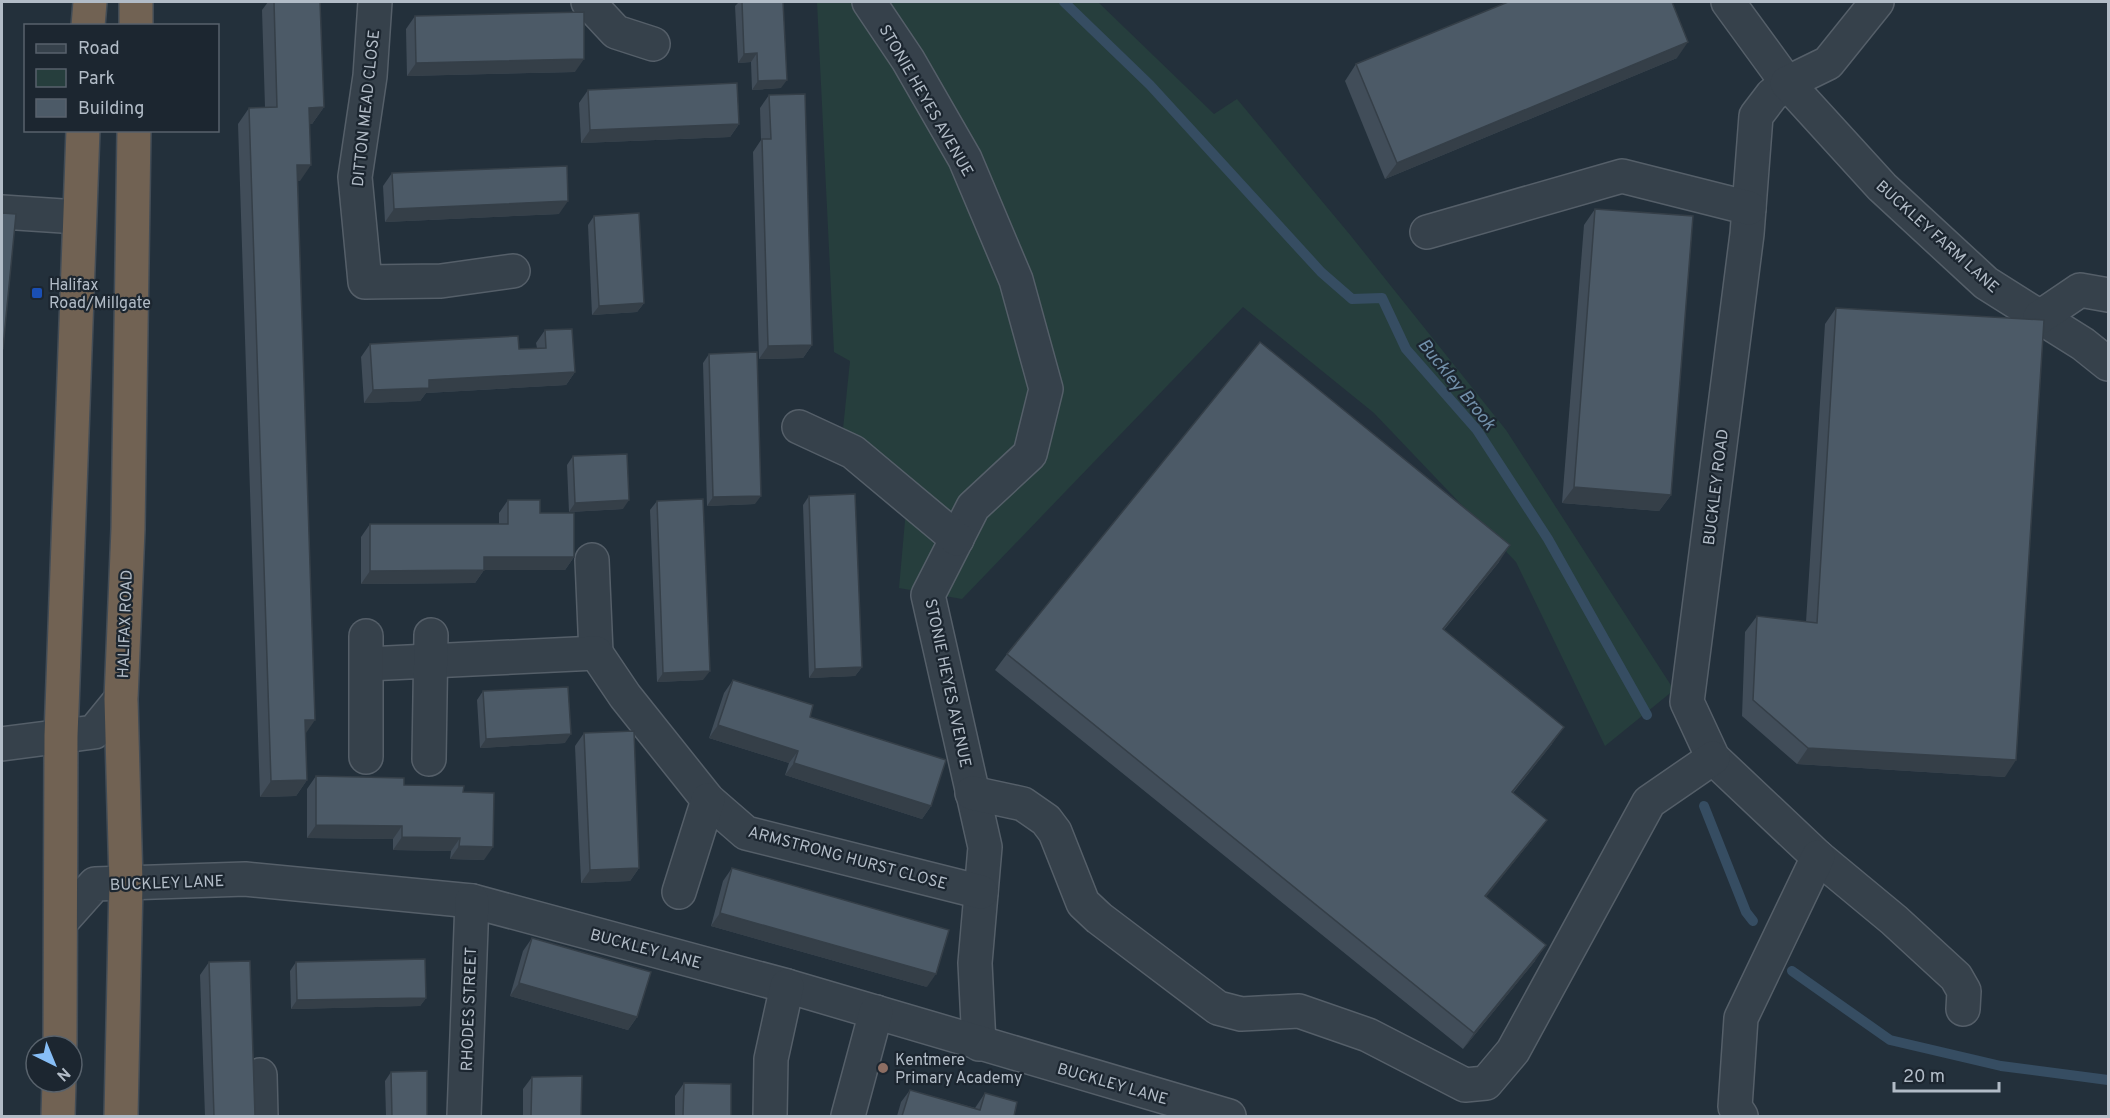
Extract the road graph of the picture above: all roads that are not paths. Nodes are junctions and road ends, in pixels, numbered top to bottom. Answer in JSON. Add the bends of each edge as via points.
{"nodes":[{"id":1,"x":90,"y":2,"type":"edge"},
{"id":2,"x":136,"y":2,"type":"edge"},
{"id":3,"x":375,"y":2,"type":"edge"},
{"id":4,"x":588,"y":2,"type":"edge"},
{"id":5,"x":869,"y":2,"type":"edge"},
{"id":6,"x":1728,"y":2,"type":"edge"},
{"id":7,"x":1877,"y":2,"type":"edge"},
{"id":8,"x":88,"y":24,"type":"edge"},
{"id":9,"x":136,"y":24,"type":"edge"},
{"id":10,"x":653,"y":44,"type":"dead end"},
{"id":11,"x":1787,"y":83,"type":"junction"},
{"id":12,"x":83,"y":132,"type":"edge"},
{"id":13,"x":134,"y":132,"type":"edge"},
{"id":14,"x":1749,"y":208,"type":"junction"},
{"id":15,"x":2,"y":212,"type":"edge"},
{"id":16,"x":78,"y":217,"type":"junction"},
{"id":17,"x":1427,"y":232,"type":"dead end"},
{"id":18,"x":513,"y":271,"type":"dead end"},
{"id":19,"x":2109,"y":295,"type":"edge"},
{"id":20,"x":2040,"y":317,"type":"junction"},
{"id":21,"x":2109,"y":364,"type":"edge"},
{"id":22,"x":799,"y":427,"type":"dead end"},
{"id":23,"x":957,"y":539,"type":"junction"},
{"id":24,"x":592,"y":560,"type":"dead end"},
{"id":25,"x":431,"y":649,"type":"junction"},
{"id":26,"x":596,"y":652,"type":"junction"},
{"id":27,"x":121,"y":699,"type":"junction"},
{"id":28,"x":61,"y":736,"type":"junction"},
{"id":29,"x":2,"y":744,"type":"edge"},
{"id":30,"x":366,"y":758,"type":"dead end"},
{"id":31,"x":1713,"y":758,"type":"junction"},
{"id":32,"x":429,"y":759,"type":"dead end"},
{"id":33,"x":972,"y":792,"type":"junction"},
{"id":34,"x":708,"y":800,"type":"junction"},
{"id":35,"x":1818,"y":857,"type":"junction"},
{"id":36,"x":126,"y":883,"type":"junction"},
{"id":37,"x":679,"y":892,"type":"dead end"},
{"id":38,"x":981,"y":892,"type":"junction"},
{"id":39,"x":472,"y":901,"type":"junction"},
{"id":40,"x":62,"y":921,"type":"junction"},
{"id":41,"x":787,"y":986,"type":"junction"},
{"id":42,"x":1963,"y":1009,"type":"dead end"},
{"id":43,"x":876,"y":1012,"type":"junction"},
{"id":44,"x":60,"y":1034,"type":"edge"},
{"id":45,"x":979,"y":1044,"type":"junction"},
{"id":46,"x":260,"y":1076,"type":"dead end"},
{"id":47,"x":59,"y":1094,"type":"edge"},
{"id":48,"x":58,"y":1116,"type":"edge"},
{"id":49,"x":121,"y":1116,"type":"edge"},
{"id":50,"x":261,"y":1116,"type":"edge"},
{"id":51,"x":464,"y":1116,"type":"edge"},
{"id":52,"x":770,"y":1116,"type":"edge"},
{"id":53,"x":848,"y":1116,"type":"edge"},
{"id":54,"x":1229,"y":1116,"type":"edge"},
{"id":55,"x":1741,"y":1116,"type":"edge"}],
"edges":[{"from":1,"to":8,"type":"highway"},
{"from":2,"to":9,"type":"highway"},
{"from":3,"to":18,"type":"street","name":"DITTON MEAD CLOSE","via":[[370,76],[355,177],[365,282],[441,281]]},
{"from":4,"to":10,"type":"street","via":[[616,32]]},
{"from":5,"to":23,"type":"street","name":"STONIE HEYES AVENUE","via":[[908,60],[965,159],[1016,279],[1046,389],[1030,454],[973,507]]},
{"from":6,"to":11,"type":"street"},
{"from":7,"to":11,"type":"street","name":"BUCKLEY ROAD","via":[[1828,63]]},
{"from":11,"to":14,"type":"street","name":"BUCKLEY ROAD","via":[[1756,116]]},
{"from":11,"to":20,"type":"street","name":"BUCKLEY FARM LANE","via":[[1882,188],[1986,283]]},
{"from":12,"to":16,"type":"highway"},
{"from":13,"to":27,"type":"highway","name":"HALIFAX ROAD","via":[[128,529]]},
{"from":14,"to":17,"type":"street","via":[[1622,176]]},
{"from":14,"to":31,"type":"street","name":"BUCKLEY ROAD","via":[[1687,702]]},
{"from":15,"to":16,"type":"street"},
{"from":16,"to":28,"type":"highway"},
{"from":19,"to":20,"type":"street","via":[[2079,290]]},
{"from":20,"to":21,"type":"street","name":"BUCKLEY FARM LANE"},
{"from":22,"to":23,"type":"street","via":[[853,452]]},
{"from":23,"to":33,"type":"street","name":"STONIE HEYES AVENUE","via":[[928,596]]},
{"from":24,"to":26,"type":"street"},
{"from":25,"to":26,"type":"street"},
{"from":25,"to":30,"type":"street","via":[[367,650]]},
{"from":25,"to":32,"type":"street"},
{"from":26,"to":34,"type":"street","name":"ARMSTRONG HURST CLOSE","via":[[625,696]]},
{"from":27,"to":28,"type":"street","via":[[94,732]]},
{"from":27,"to":36,"type":"highway","name":"HALIFAX ROAD"},
{"from":28,"to":29,"type":"street"},
{"from":28,"to":40,"type":"highway"},
{"from":31,"to":33,"type":"street","via":[[1649,802],[1513,1051],[1486,1083],[1465,1085],[1368,1035],[1299,1011],[1241,1014],[1218,1008],[1083,903],[1055,832],[1046,820],[1023,804]]},
{"from":31,"to":35,"type":"street","name":"BUCKLEY ROAD"},
{"from":33,"to":38,"type":"street","name":"STONIE HEYES AVENUE","via":[[984,847]]},
{"from":34,"to":37,"type":"street"},
{"from":34,"to":38,"type":"street","name":"ARMSTRONG HURST CLOSE","via":[[746,833]]},
{"from":35,"to":42,"type":"street","name":"BUCKLEY ROAD","via":[[1956,977],[1964,992]]},
{"from":35,"to":55,"type":"street","via":[[1741,1018],[1735,1107]]},
{"from":36,"to":39,"type":"street","name":"BUCKLEY LANE","via":[[245,879]]},
{"from":36,"to":40,"type":"street","name":"BUCKLEY LANE","via":[[95,884]]},
{"from":36,"to":49,"type":"highway","name":"HALIFAX ROAD"},
{"from":38,"to":45,"type":"street","name":"STONIE HEYES AVENUE","via":[[975,963]]},
{"from":39,"to":41,"type":"street","name":"BUCKLEY LANE"},
{"from":39,"to":51,"type":"street","name":"RHODES STREET"},
{"from":40,"to":44,"type":"highway"},
{"from":41,"to":43,"type":"street","name":"BUCKLEY LANE"},
{"from":41,"to":52,"type":"street","via":[[771,1059]]},
{"from":43,"to":45,"type":"street","name":"BUCKLEY LANE"},
{"from":43,"to":53,"type":"street"},
{"from":45,"to":54,"type":"street","name":"BUCKLEY LANE"},
{"from":46,"to":50,"type":"street"},
{"from":47,"to":48,"type":"highway"}]}
